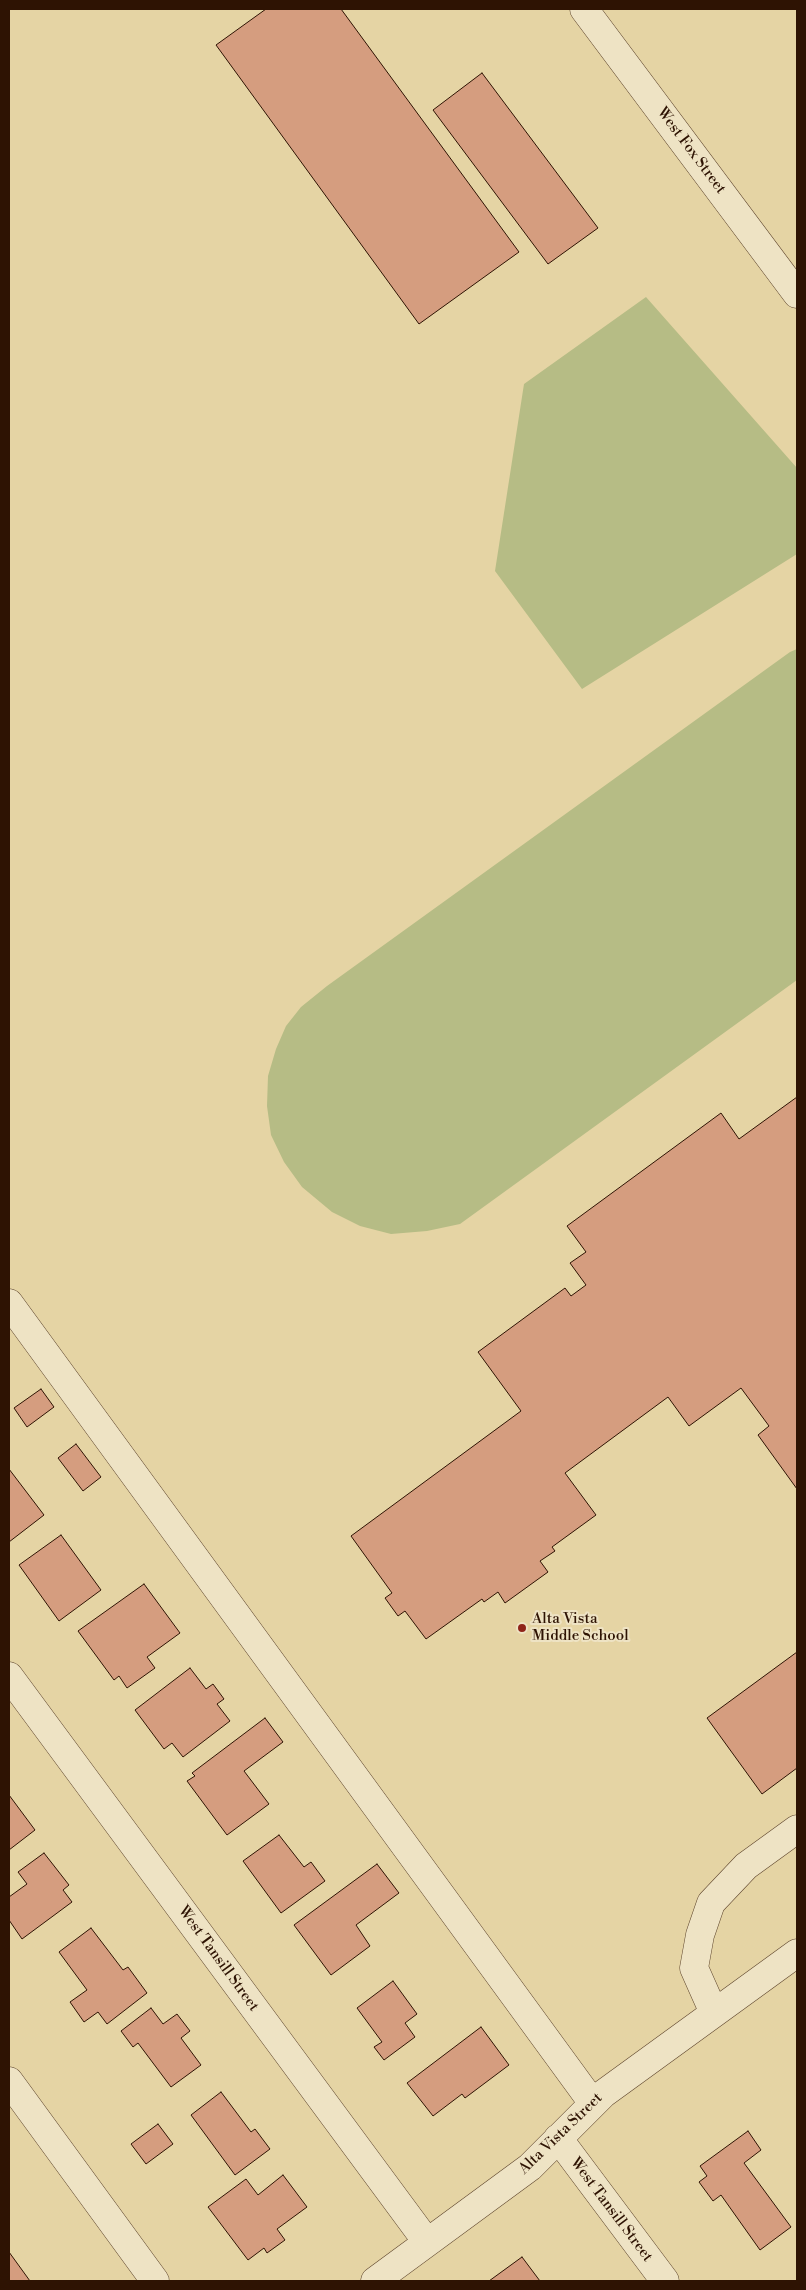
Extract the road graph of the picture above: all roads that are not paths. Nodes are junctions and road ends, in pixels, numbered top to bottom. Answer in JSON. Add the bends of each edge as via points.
{"nodes":[{"id":1,"x":584,"y":9,"type":"edge"},
{"id":2,"x":797,"y":294,"type":"edge"},
{"id":3,"x":9,"y":1303,"type":"edge"},
{"id":4,"x":9,"y":1676,"type":"edge"},
{"id":5,"x":797,"y":1829,"type":"edge"},
{"id":6,"x":797,"y":1953,"type":"edge"},
{"id":7,"x":714,"y":2013,"type":"junction"},
{"id":8,"x":9,"y":2081,"type":"edge"},
{"id":9,"x":592,"y":2102,"type":"junction"},
{"id":10,"x":558,"y":2138,"type":"junction"},
{"id":11,"x":427,"y":2242,"type":"junction"},
{"id":12,"x":156,"y":2281,"type":"edge"},
{"id":13,"x":375,"y":2281,"type":"edge"},
{"id":14,"x":665,"y":2281,"type":"edge"}],
"edges":[{"from":1,"to":2,"type":"street","name":"West Fox Street"},
{"from":3,"to":9,"type":"street"},
{"from":4,"to":11,"type":"street","name":"West Tansill Street"},
{"from":5,"to":7,"type":"street","via":[[746,1866],[711,1903],[700,1935],[694,1968]]},
{"from":6,"to":7,"type":"street","name":"Alta Vista Street"},
{"from":7,"to":9,"type":"street","name":"Alta Vista Street"},
{"from":8,"to":12,"type":"street"},
{"from":9,"to":10,"type":"street","name":"Alta Vista Street"},
{"from":10,"to":11,"type":"street","name":"Alta Vista Street","via":[[530,2167]]},
{"from":10,"to":14,"type":"street","name":"West Tansill Street"},
{"from":11,"to":13,"type":"street","name":"Alta Vista Street"}]}
